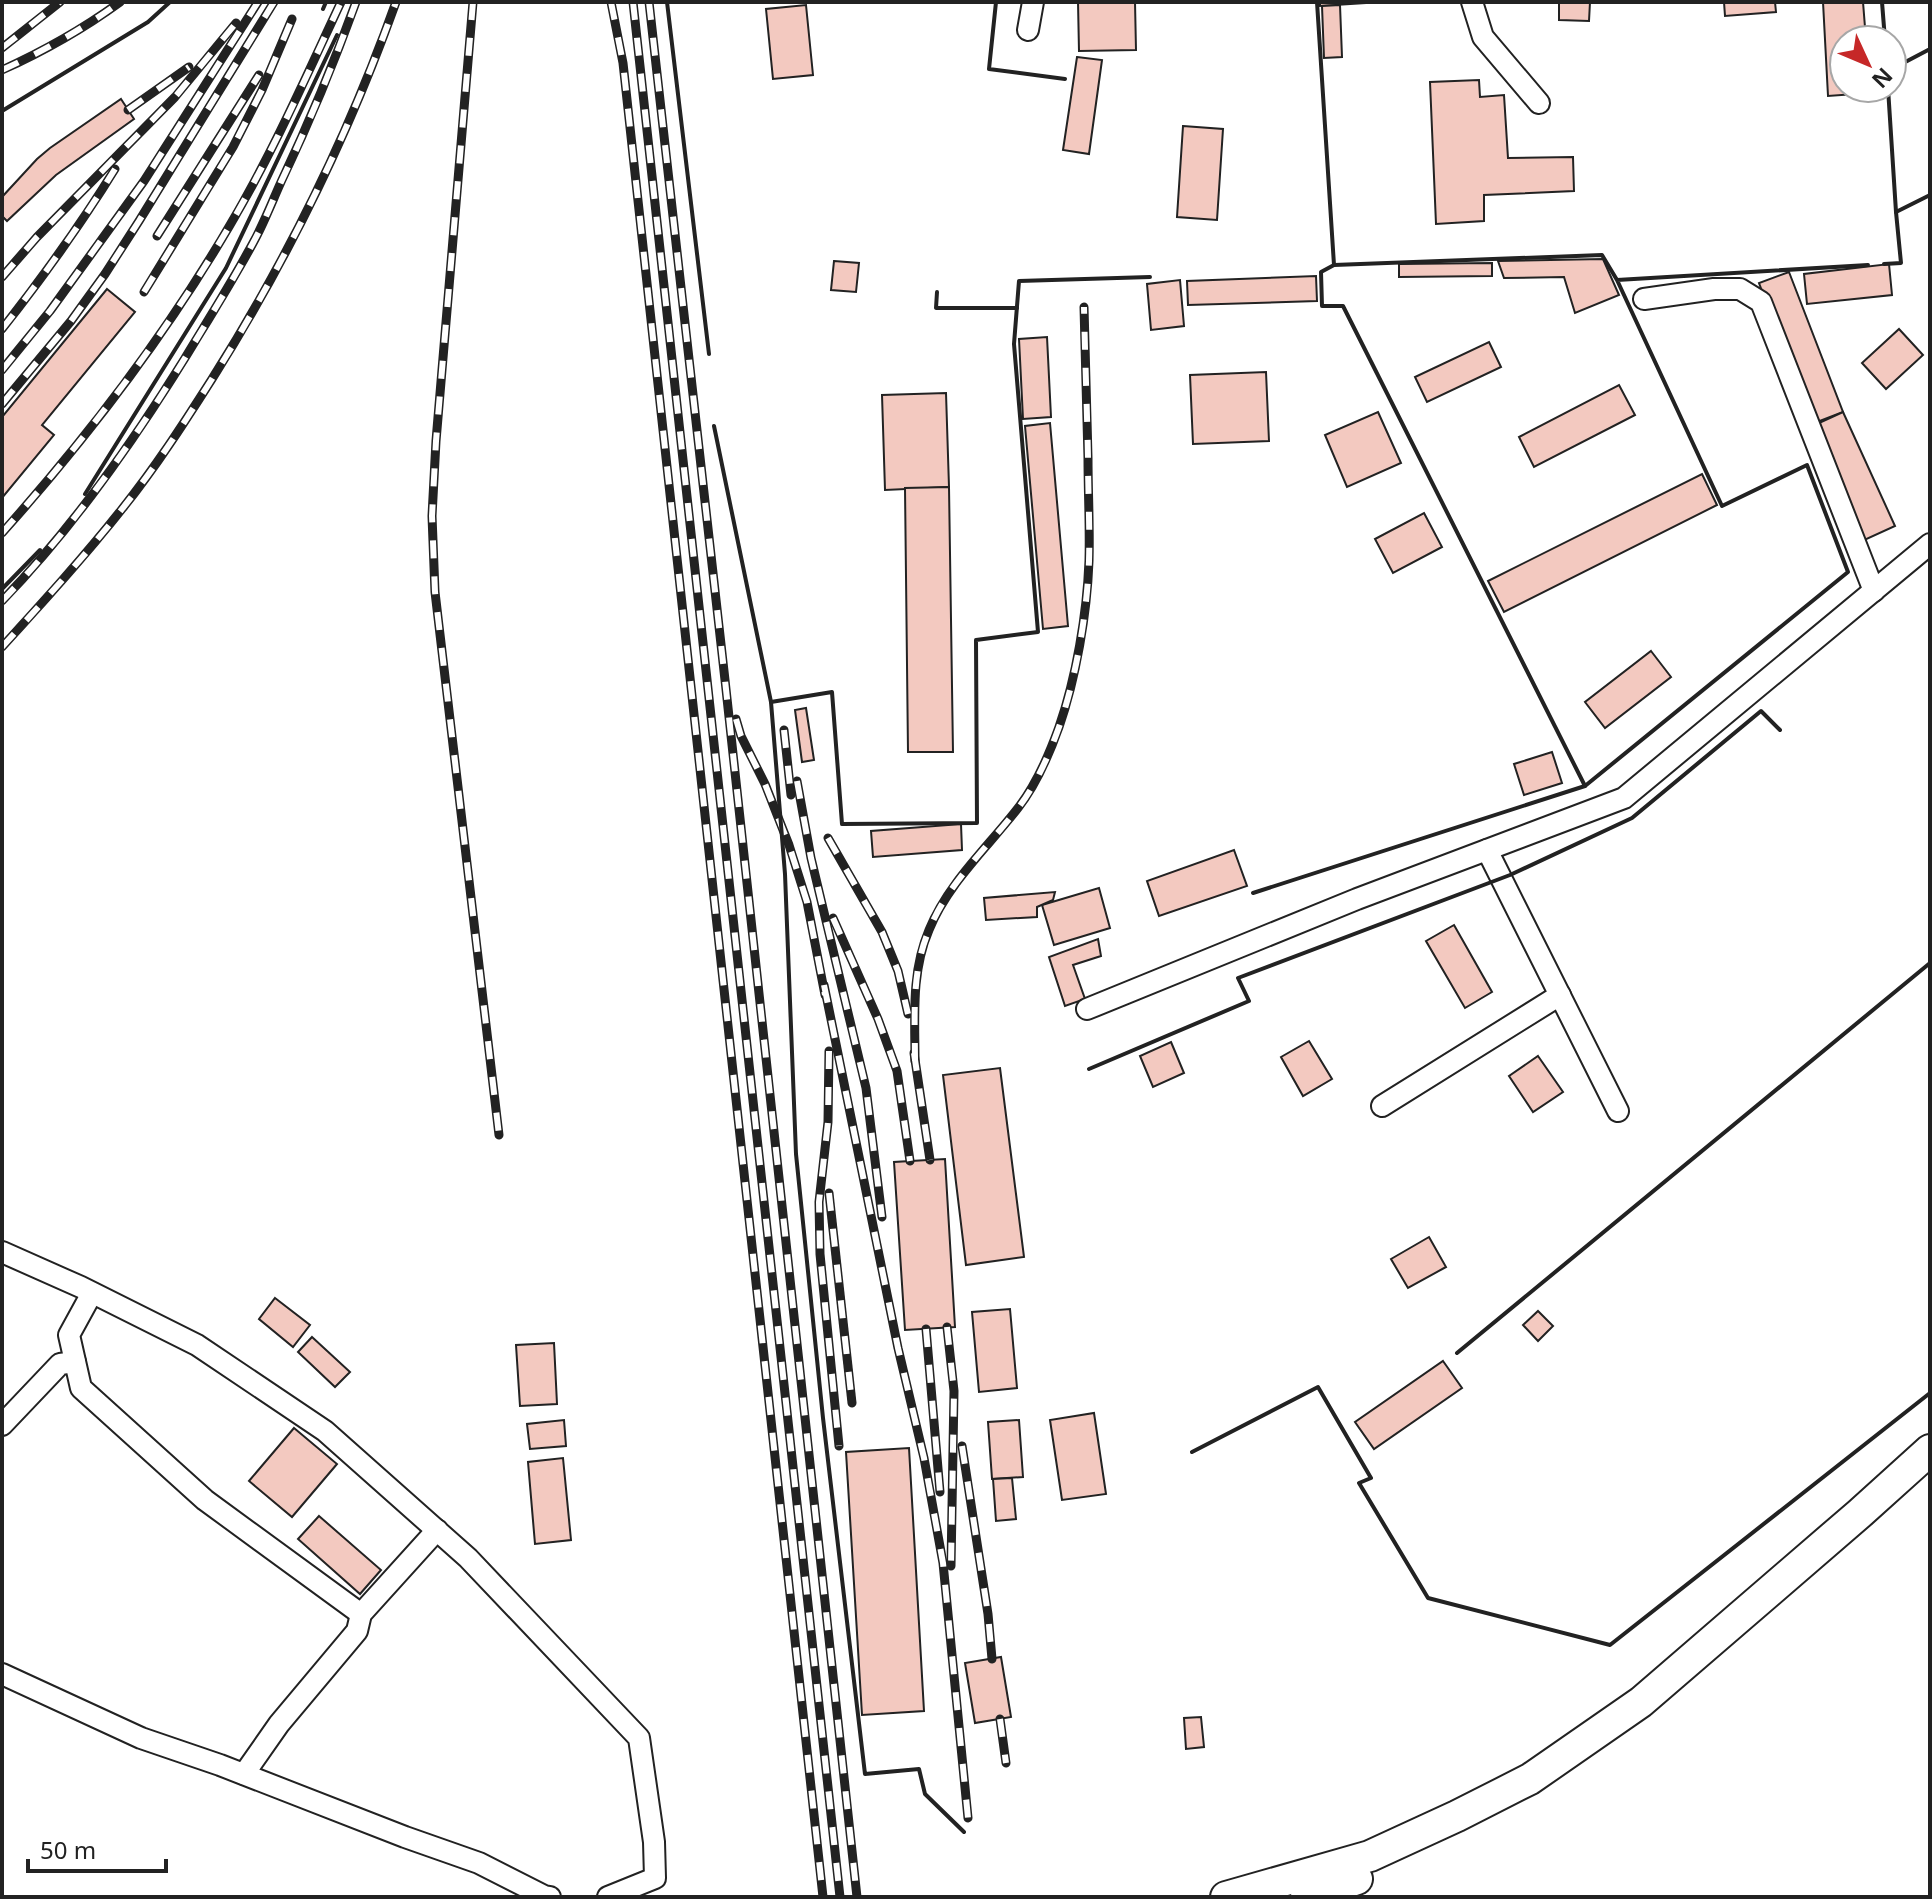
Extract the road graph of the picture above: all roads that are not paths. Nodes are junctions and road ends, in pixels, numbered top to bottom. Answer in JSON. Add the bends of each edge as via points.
{"nodes":[{"id":1,"x":1033,"y":2,"type":"edge"},
{"id":2,"x":1472,"y":2,"type":"edge"},
{"id":3,"x":1028,"y":30,"type":"dead end"},
{"id":4,"x":1539,"y":103,"type":"dead end"},
{"id":5,"x":1644,"y":299,"type":"dead end"},
{"id":6,"x":1930,"y":544,"type":"edge"},
{"id":7,"x":1874,"y":591,"type":"junction"},
{"id":8,"x":1487,"y":850,"type":"junction"},
{"id":9,"x":1560,"y":995,"type":"junction"},
{"id":10,"x":1087,"y":1009,"type":"dead end"},
{"id":11,"x":1382,"y":1106,"type":"dead end"},
{"id":12,"x":1618,"y":1111,"type":"dead end"},
{"id":13,"x":2,"y":1252,"type":"edge"},
{"id":14,"x":92,"y":1293,"type":"junction"},
{"id":15,"x":75,"y":1362,"type":"junction"},
{"id":16,"x":2,"y":1425,"type":"edge"},
{"id":17,"x":1930,"y":1450,"type":"edge"},
{"id":18,"x":1930,"y":1471,"type":"edge"},
{"id":19,"x":437,"y":1530,"type":"junction"},
{"id":20,"x":361,"y":1614,"type":"junction"},
{"id":21,"x":2,"y":1674,"type":"edge"},
{"id":22,"x":244,"y":1774,"type":"junction"},
{"id":23,"x":550,"y":1897,"type":"edge"},
{"id":24,"x":608,"y":1897,"type":"edge"},
{"id":25,"x":1226,"y":1897,"type":"edge"},
{"id":26,"x":1306,"y":1897,"type":"edge"}],
"edges":[{"from":1,"to":3,"type":"street"},
{"from":2,"to":4,"type":"street","via":[[1483,37]]},
{"from":5,"to":7,"type":"street","via":[[1740,289],[1761,302]]},
{"from":6,"to":7,"type":"street"},
{"from":7,"to":8,"type":"street","via":[[1624,798]]},
{"from":8,"to":9,"type":"street"},
{"from":8,"to":10,"type":"street"},
{"from":9,"to":11,"type":"street"},
{"from":9,"to":12,"type":"street"},
{"from":13,"to":14,"type":"street"},
{"from":14,"to":15,"type":"street","via":[[69,1335]]},
{"from":14,"to":19,"type":"street","via":[[197,1345],[325,1431]]},
{"from":15,"to":16,"type":"street","via":[[60,1364]]},
{"from":15,"to":20,"type":"street","via":[[81,1388],[205,1500]]},
{"from":17,"to":25,"type":"highway","via":[[1641,1702],[1530,1779],[1370,1856]]},
{"from":18,"to":26,"type":"highway","via":[[1625,1738],[1459,1836]]},
{"from":19,"to":20,"type":"street"},
{"from":19,"to":24,"type":"street","via":[[639,1738],[655,1878]]},
{"from":20,"to":22,"type":"street","via":[[357,1631]]},
{"from":21,"to":22,"type":"street","via":[[141,1738]]},
{"from":22,"to":23,"type":"street","via":[[479,1863]]}]}
